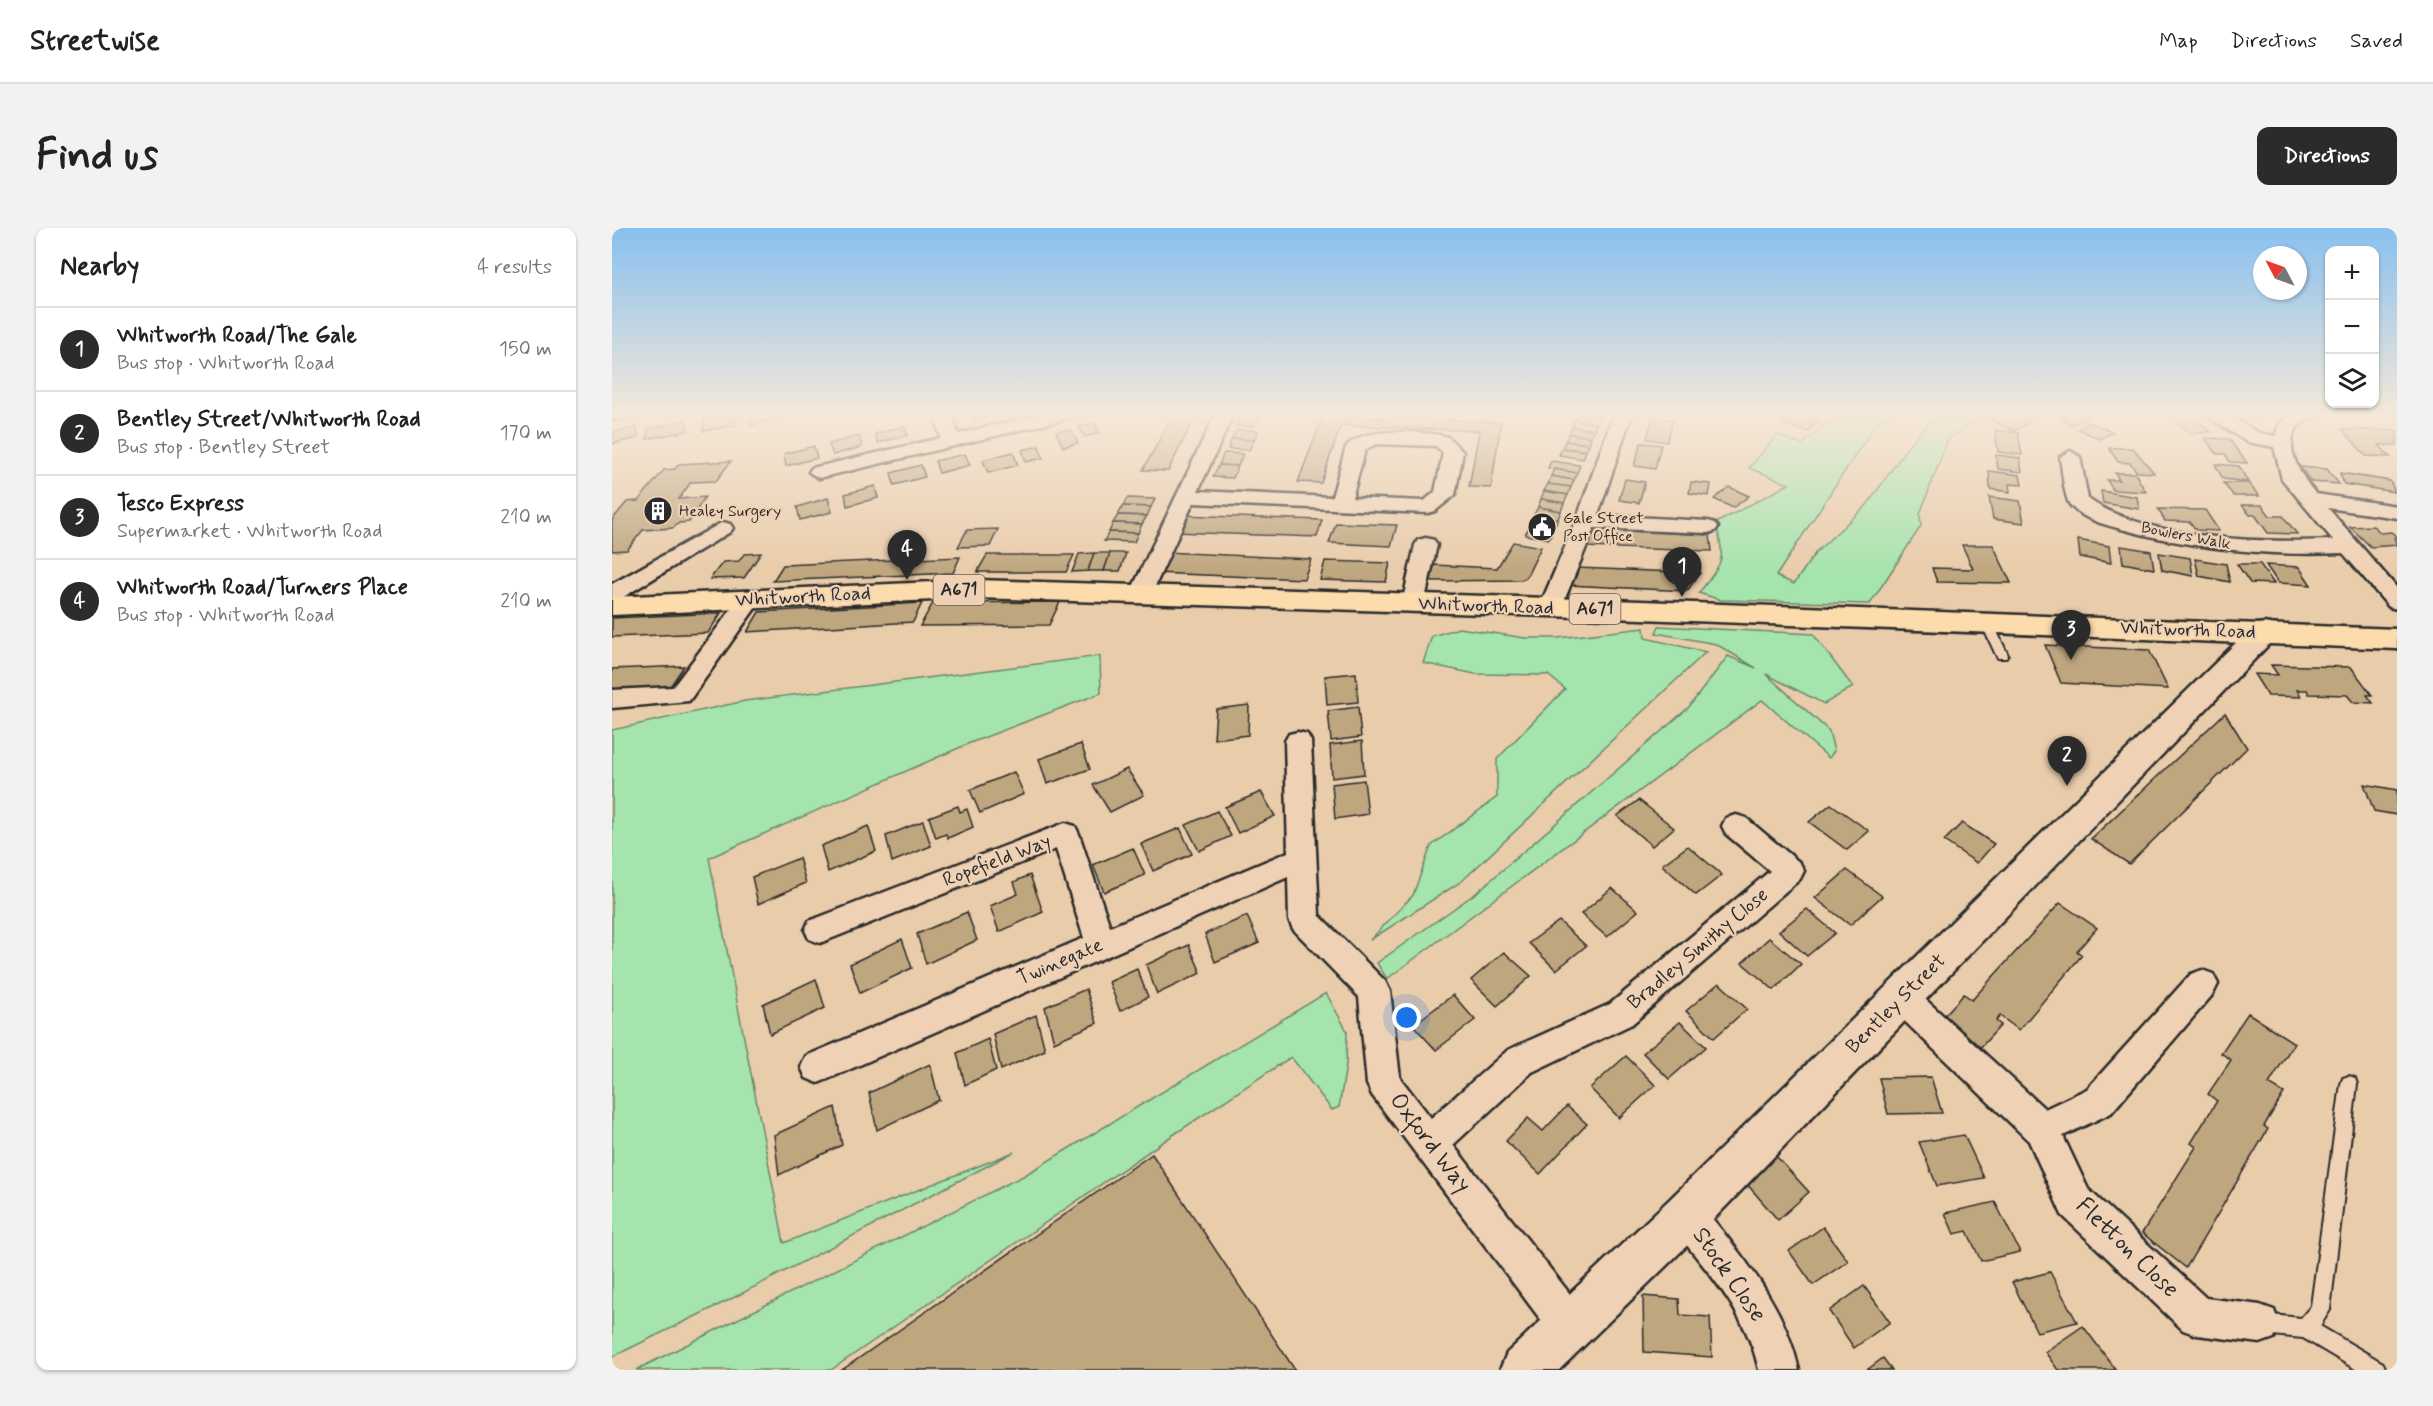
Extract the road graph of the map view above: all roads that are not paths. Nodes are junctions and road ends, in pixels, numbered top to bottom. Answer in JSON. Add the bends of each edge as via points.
{"nodes":[{"id":1,"x":843,"y":466,"type":"edge"},
{"id":2,"x":1200,"y":466,"type":"edge"},
{"id":3,"x":1350,"y":466,"type":"edge"},
{"id":4,"x":1450,"y":466,"type":"edge"},
{"id":5,"x":1605,"y":466,"type":"edge"},
{"id":6,"x":2072,"y":466,"type":"edge"},
{"id":7,"x":2288,"y":466,"type":"edge"},
{"id":8,"x":819,"y":472,"type":"dead end"},
{"id":9,"x":1186,"y":497,"type":"junction"},
{"id":10,"x":2308,"y":499,"type":"junction"},
{"id":11,"x":1340,"y":503,"type":"junction"},
{"id":12,"x":2397,"y":512,"type":"edge"},
{"id":13,"x":1586,"y":521,"type":"junction"},
{"id":14,"x":1708,"y":527,"type":"dead end"},
{"id":15,"x":723,"y":528,"type":"dead end"},
{"id":16,"x":1426,"y":544,"type":"dead end"},
{"id":17,"x":2346,"y":546,"type":"junction"},
{"id":18,"x":612,"y":594,"type":"edge"},
{"id":19,"x":1140,"y":595,"type":"junction"},
{"id":20,"x":750,"y":600,"type":"junction"},
{"id":21,"x":2397,"y":602,"type":"edge"},
{"id":22,"x":1413,"y":604,"type":"junction"},
{"id":23,"x":612,"y":606,"type":"edge"},
{"id":24,"x":1550,"y":608,"type":"junction"},
{"id":25,"x":1987,"y":623,"type":"junction"},
{"id":26,"x":2264,"y":632,"type":"junction"},
{"id":27,"x":2397,"y":639,"type":"edge"},
{"id":28,"x":2002,"y":655,"type":"dead end"},
{"id":29,"x":612,"y":699,"type":"edge"},
{"id":30,"x":1298,"y":741,"type":"dead end"},
{"id":31,"x":1736,"y":826,"type":"dead end"},
{"id":32,"x":1302,"y":858,"type":"junction"},
{"id":33,"x":820,"y":930,"type":"dead end"},
{"id":34,"x":1101,"y":945,"type":"junction"},
{"id":35,"x":2202,"y":984,"type":"dead end"},
{"id":36,"x":1902,"y":998,"type":"junction"},
{"id":37,"x":818,"y":1067,"type":"dead end"},
{"id":38,"x":2349,"y":1083,"type":"dead end"},
{"id":39,"x":2041,"y":1129,"type":"junction"},
{"id":40,"x":1430,"y":1143,"type":"junction"},
{"id":41,"x":1686,"y":1215,"type":"junction"},
{"id":42,"x":2260,"y":1324,"type":"joint"},
{"id":43,"x":1570,"y":1326,"type":"junction"},
{"id":44,"x":2305,"y":1328,"type":"junction"},
{"id":45,"x":1524,"y":1370,"type":"edge"},
{"id":46,"x":1779,"y":1370,"type":"edge"},
{"id":47,"x":2376,"y":1370,"type":"edge"}],
"edges":[{"from":1,"to":8,"type":"street"},
{"from":2,"to":9,"type":"street"},
{"from":3,"to":11,"type":"street"},
{"from":4,"to":11,"type":"street","via":[[1445,495],[1428,507]]},
{"from":5,"to":13,"type":"street"},
{"from":6,"to":17,"type":"street","name":"Bowlers Walk","via":[[2078,502],[2096,516],[2214,545],[2292,549]]},
{"from":7,"to":10,"type":"street","via":[[2292,480]]},
{"from":9,"to":11,"type":"street"},
{"from":9,"to":19,"type":"street"},
{"from":10,"to":12,"type":"street"},
{"from":10,"to":17,"type":"street"},
{"from":13,"to":14,"type":"street"},
{"from":13,"to":24,"type":"street"},
{"from":15,"to":18,"type":"street"},
{"from":16,"to":22,"type":"street"},
{"from":17,"to":21,"type":"street"},
{"from":19,"to":20,"type":"main road","name":"Whitworth Road","number":"A671","via":[[977,589]]},
{"from":19,"to":22,"type":"main road","name":"Whitworth Road","number":"A671"},
{"from":20,"to":23,"type":"main road","name":"Whitworth Road","number":"A671"},
{"from":20,"to":29,"type":"street","via":[[680,695]]},
{"from":22,"to":24,"type":"main road","name":"Whitworth Road","number":"A671"},
{"from":24,"to":25,"type":"main road","name":"Whitworth Road","number":"A671"},
{"from":25,"to":26,"type":"main road","name":"Whitworth Road","number":"A671"},
{"from":25,"to":28,"type":"lane"},
{"from":26,"to":27,"type":"main road","name":"Whitworth Road","number":"A671"},
{"from":26,"to":36,"type":"street","name":"Bentley Street"},
{"from":30,"to":32,"type":"street","name":"Oxford Way"},
{"from":31,"to":40,"type":"street","name":"Bradley Smithy Close","via":[[1790,871],[1620,1014],[1520,1060]]},
{"from":32,"to":34,"type":"street","name":"Twinegate"},
{"from":32,"to":40,"type":"street","name":"Oxford Way","via":[[1304,920],[1374,991],[1384,1084]]},
{"from":33,"to":34,"type":"street","name":"Ropefield Way","via":[[1065,834]]},
{"from":34,"to":37,"type":"street","name":"Twinegate"},
{"from":35,"to":39,"type":"street","via":[[2099,1101]]},
{"from":36,"to":39,"type":"street","name":"Fletton Close"},
{"from":36,"to":41,"type":"street","name":"Bentley Street"},
{"from":38,"to":44,"type":"lane","via":[[2320,1310]]},
{"from":39,"to":42,"type":"street","name":"Fletton Close","via":[[2075,1202],[2197,1316]]},
{"from":40,"to":43,"type":"street","name":"Oxford Way"},
{"from":41,"to":43,"type":"street","name":"Bentley Street"},
{"from":41,"to":46,"type":"street","name":"Stock Close","via":[[1753,1302],[1776,1344]]},
{"from":42,"to":44,"type":"lane"},
{"from":43,"to":45,"type":"street","name":"Bentley Street"},
{"from":44,"to":47,"type":"lane"}]}
